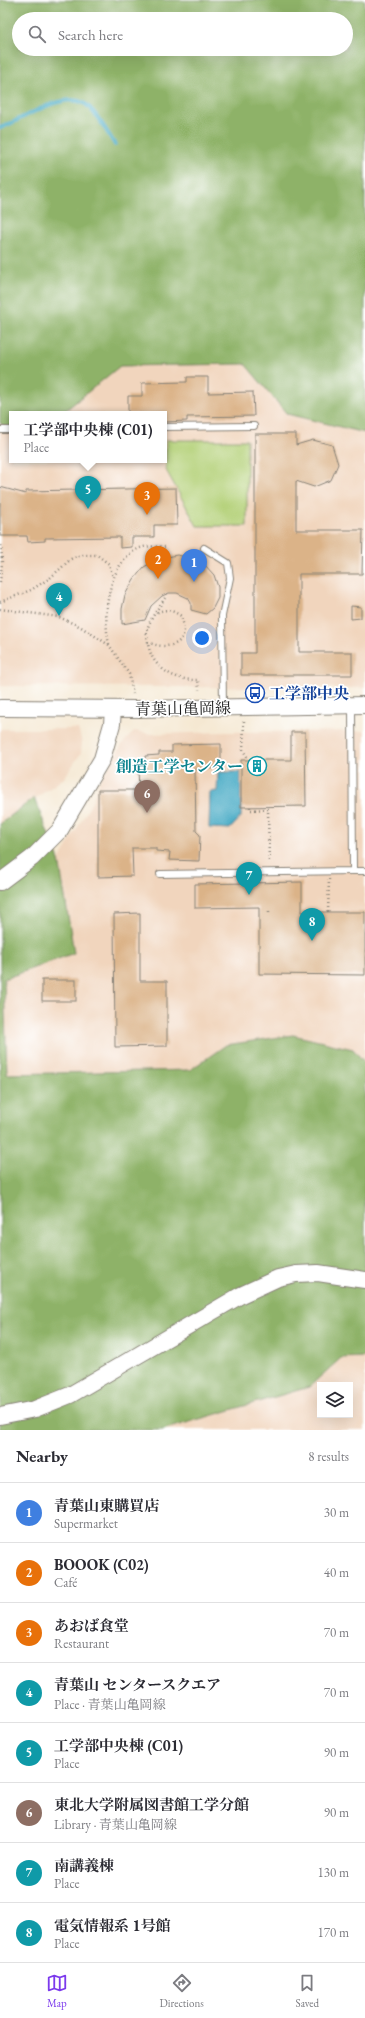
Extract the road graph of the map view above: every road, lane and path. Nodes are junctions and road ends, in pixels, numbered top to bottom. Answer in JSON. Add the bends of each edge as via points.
{"nodes":[{"id":1,"x":254,"y":426,"type":"dead end"},
{"id":2,"x":167,"y":427,"type":"edge"},
{"id":3,"x":1,"y":543,"type":"dead end"},
{"id":4,"x":165,"y":547,"type":"dead end"},
{"id":5,"x":204,"y":548,"type":"dead end"},
{"id":6,"x":113,"y":577,"type":"junction"},
{"id":7,"x":0,"y":582,"type":"edge"},
{"id":8,"x":165,"y":598,"type":"dead end"},
{"id":9,"x":0,"y":602,"type":"edge"},
{"id":10,"x":0,"y":609,"type":"edge"},
{"id":11,"x":156,"y":614,"type":"junction"},
{"id":12,"x":148,"y":642,"type":"junction"},
{"id":13,"x":109,"y":645,"type":"junction"},
{"id":14,"x":199,"y":690,"type":"dead end"},
{"id":15,"x":133,"y":694,"type":"dead end"},
{"id":16,"x":358,"y":705,"type":"edge"},
{"id":17,"x":223,"y":707,"type":"junction"},
{"id":18,"x":244,"y":707,"type":"junction"},
{"id":19,"x":0,"y":708,"type":"edge"},
{"id":20,"x":113,"y":709,"type":"junction"},
{"id":21,"x":249,"y":760,"type":"dead end"},
{"id":22,"x":250,"y":806,"type":"dead end"},
{"id":23,"x":329,"y":871,"type":"junction"},
{"id":24,"x":353,"y":871,"type":"junction"},
{"id":25,"x":365,"y":871,"type":"edge"},
{"id":26,"x":269,"y":872,"type":"junction"},
{"id":27,"x":160,"y":874,"type":"dead end"},
{"id":28,"x":0,"y":882,"type":"edge"},
{"id":29,"x":269,"y":907,"type":"dead end"},
{"id":30,"x":269,"y":912,"type":"dead end"},
{"id":31,"x":328,"y":912,"type":"dead end"},
{"id":32,"x":365,"y":1280,"type":"edge"},
{"id":33,"x":0,"y":1416,"type":"edge"}],
"edges":[{"from":1,"to":2,"type":"lane"},
{"from":3,"to":7,"type":"path"},
{"from":4,"to":6,"type":"path","via":[[141,548],[122,560]]},
{"from":5,"to":17,"type":"lane","via":[[228,563],[230,578],[222,616]]},
{"from":6,"to":9,"type":"path","via":[[109,564],[97,555],[82,555],[71,559],[50,578],[31,590]]},
{"from":6,"to":13,"type":"path","via":[[106,632]]},
{"from":8,"to":11,"type":"path"},
{"from":10,"to":13,"type":"path","via":[[59,617],[81,627]]},
{"from":11,"to":12,"type":"path","via":[[147,631]]},
{"from":11,"to":12,"type":"path","via":[[163,610],[172,610],[181,616],[183,636],[171,645],[158,647]]},
{"from":12,"to":14,"type":"path","via":[[153,659],[162,670],[187,680],[198,680]]},
{"from":13,"to":15,"type":"path","via":[[129,674]]},
{"from":16,"to":18,"type":"street","name":"青葉山亀岡線"},
{"from":16,"to":24,"type":"lane"},
{"from":17,"to":18,"type":"street","name":"青葉山亀岡線"},
{"from":17,"to":20,"type":"street","name":"青葉山亀岡線"},
{"from":18,"to":21,"type":"path","via":[[243,750]]},
{"from":19,"to":20,"type":"street","name":"青葉山亀岡線"},
{"from":20,"to":28,"type":"street","via":[[112,724],[102,759],[60,830],[32,858]]},
{"from":22,"to":26,"type":"path","via":[[250,810],[268,809]]},
{"from":23,"to":24,"type":"lane"},
{"from":23,"to":26,"type":"lane"},
{"from":23,"to":31,"type":"path"},
{"from":24,"to":25,"type":"lane"},
{"from":26,"to":27,"type":"lane"},
{"from":29,"to":30,"type":"path"},
{"from":32,"to":33,"type":"street","via":[[318,1273],[278,1278],[241,1295],[70,1395],[35,1409]]}]}
